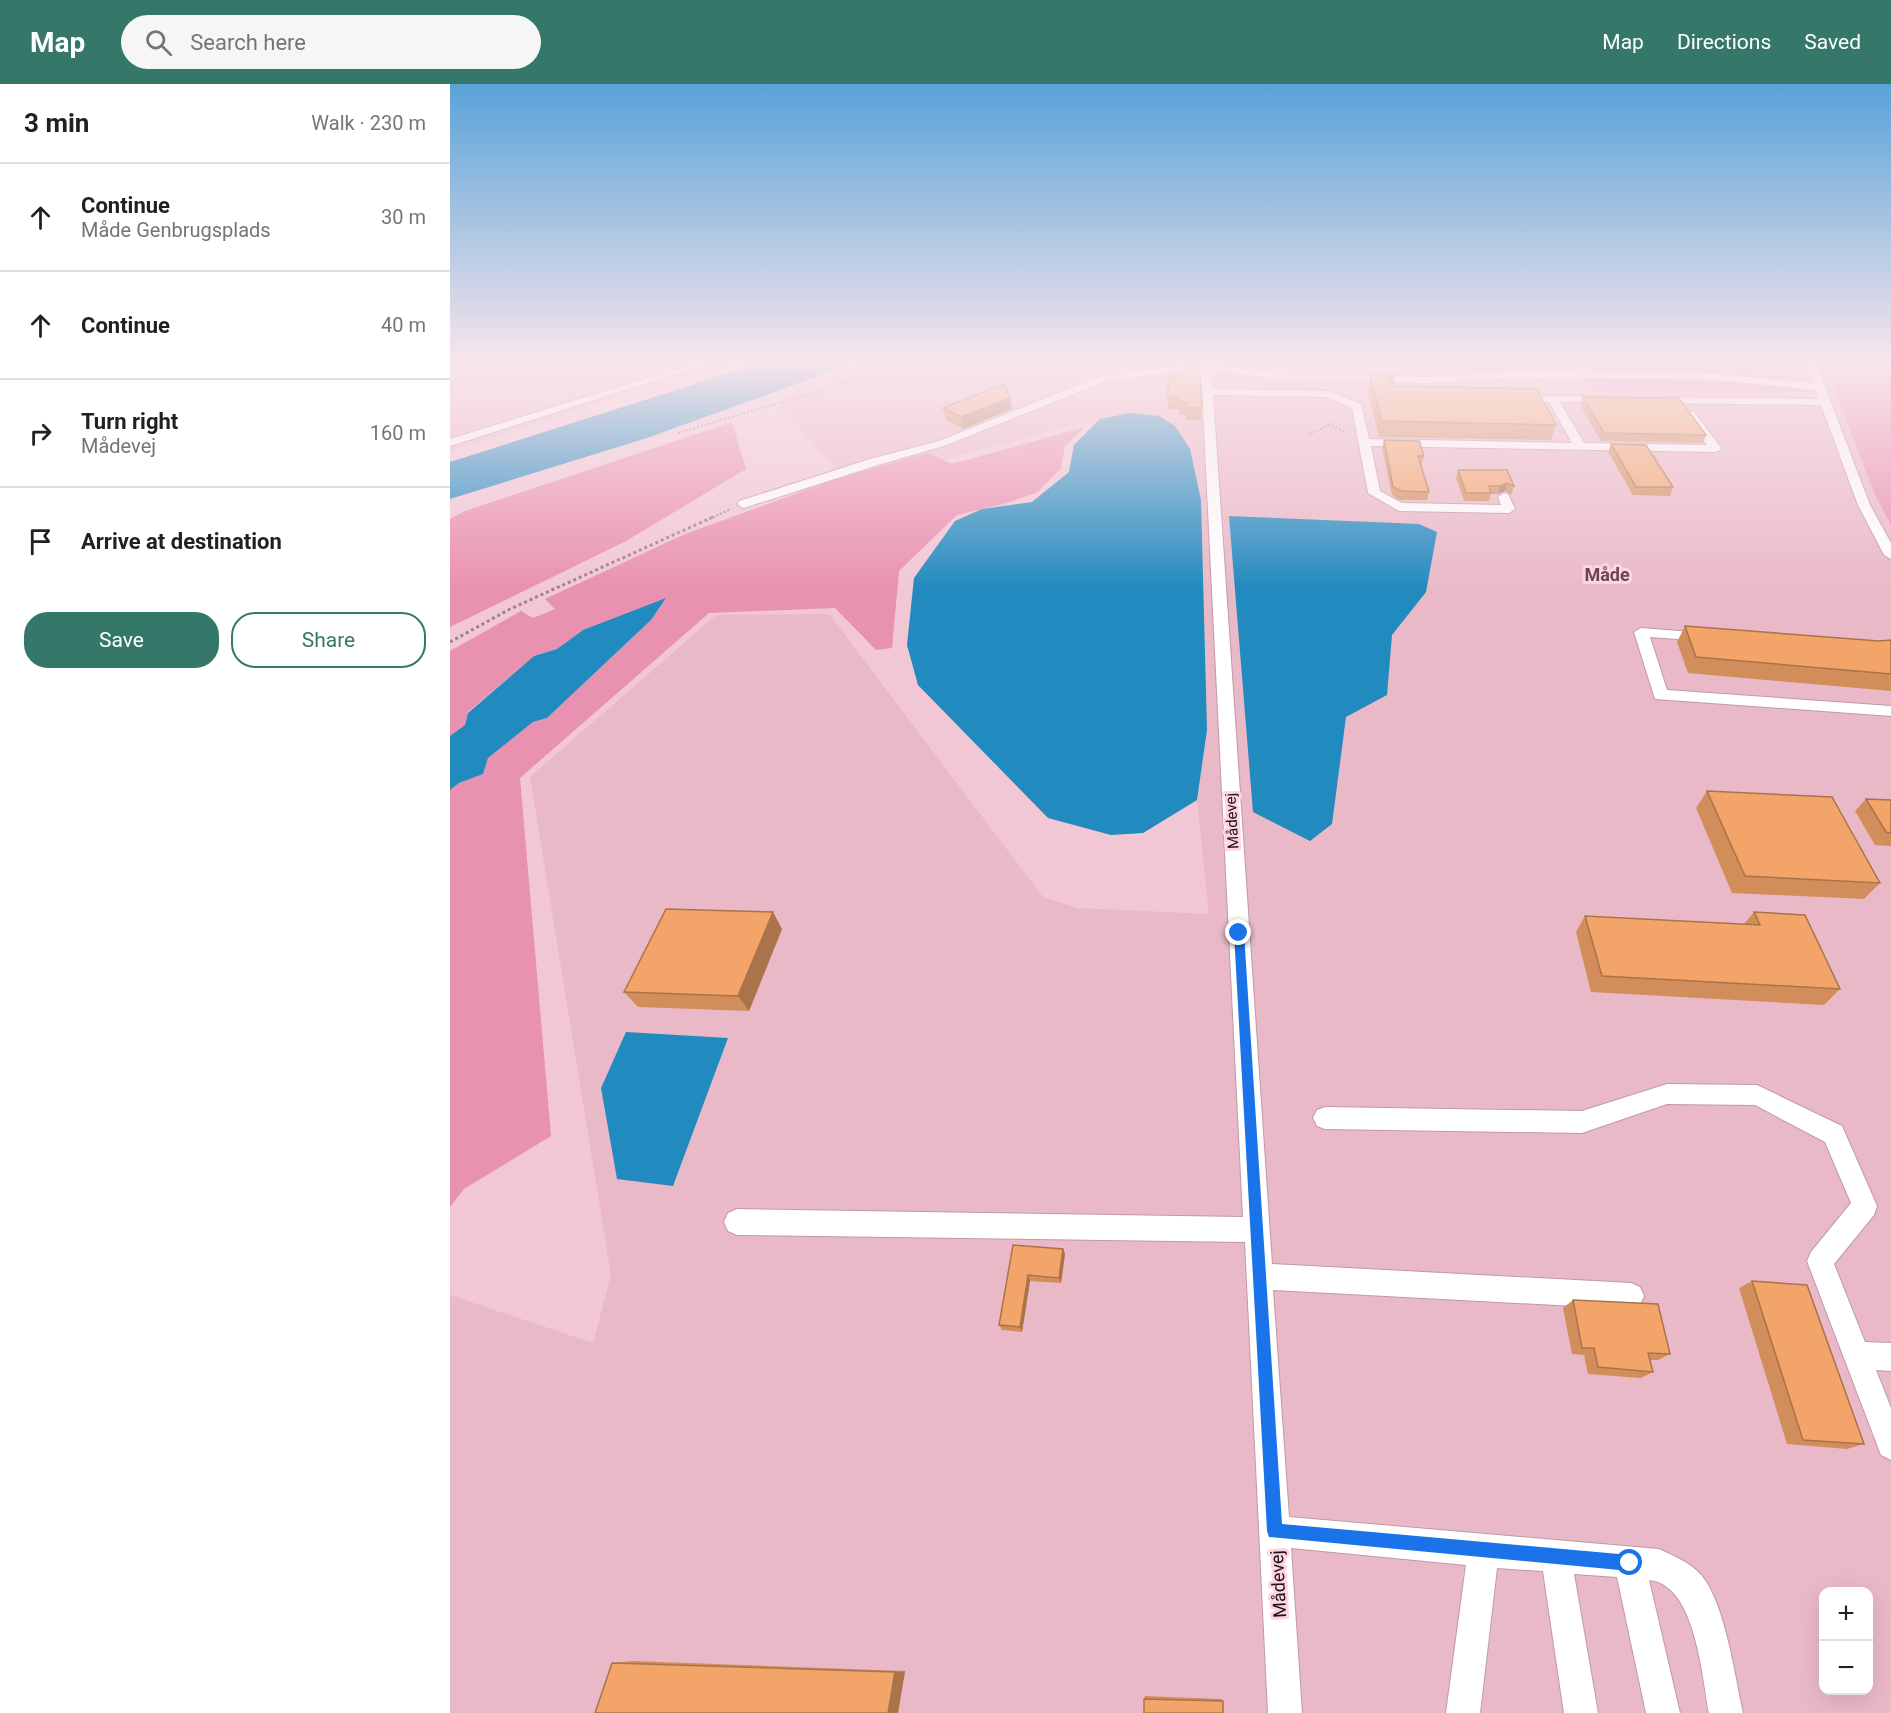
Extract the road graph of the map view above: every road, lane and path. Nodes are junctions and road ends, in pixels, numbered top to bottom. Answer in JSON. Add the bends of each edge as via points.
{"nodes":[{"id":1,"x":469,"y":437,"type":"edge"},
{"id":2,"x":958,"y":437,"type":"edge"},
{"id":3,"x":1211,"y":437,"type":"edge"},
{"id":4,"x":1363,"y":437,"type":"edge"},
{"id":5,"x":1575,"y":437,"type":"edge"},
{"id":6,"x":1707,"y":437,"type":"edge"},
{"id":7,"x":1839,"y":437,"type":"edge"},
{"id":8,"x":1364,"y":442,"type":"junction"},
{"id":9,"x":450,"y":443,"type":"edge"},
{"id":10,"x":1580,"y":446,"type":"junction"},
{"id":11,"x":1504,"y":496,"type":"edge"},
{"id":12,"x":742,"y":504,"type":"joint"},
{"id":13,"x":1891,"y":555,"type":"edge"},
{"id":14,"x":1725,"y":639,"type":"edge"},
{"id":15,"x":450,"y":642,"type":"edge"},
{"id":16,"x":1891,"y":711,"type":"edge"},
{"id":17,"x":1325,"y":1118,"type":"dead end"},
{"id":18,"x":737,"y":1222,"type":"dead end"},
{"id":19,"x":1257,"y":1230,"type":"junction"},
{"id":20,"x":1260,"y":1276,"type":"junction"},
{"id":21,"x":1631,"y":1296,"type":"dead end"},
{"id":22,"x":1856,"y":1355,"type":"junction"},
{"id":23,"x":1891,"y":1357,"type":"edge"},
{"id":24,"x":1891,"y":1445,"type":"edge"},
{"id":25,"x":1274,"y":1531,"type":"junction"},
{"id":26,"x":1481,"y":1551,"type":"junction"},
{"id":27,"x":1556,"y":1557,"type":"junction"},
{"id":28,"x":1630,"y":1563,"type":"junction"},
{"id":29,"x":1285,"y":1713,"type":"edge"},
{"id":30,"x":1463,"y":1713,"type":"edge"},
{"id":31,"x":1581,"y":1713,"type":"edge"},
{"id":32,"x":1663,"y":1713,"type":"edge"},
{"id":33,"x":1726,"y":1713,"type":"edge"}],
"edges":[{"from":1,"to":9,"type":"street"},
{"from":2,"to":12,"type":"street"},
{"from":3,"to":19,"type":"street","name":"Mådevej"},
{"from":4,"to":8,"type":"street"},
{"from":5,"to":10,"type":"street"},
{"from":6,"to":10,"type":"street","via":[[1716,449]]},
{"from":7,"to":13,"type":"street","via":[[1864,505]]},
{"from":8,"to":10,"type":"street"},
{"from":8,"to":11,"type":"street","via":[[1374,493],[1399,507],[1509,508]]},
{"from":12,"to":15,"type":"path","via":[[510,609]]},
{"from":14,"to":16,"type":"street","via":[[1641,632],[1661,695]]},
{"from":17,"to":22,"type":"street","via":[[1582,1122],[1667,1094],[1757,1095],[1834,1134],[1865,1206],[1820,1261]]},
{"from":18,"to":19,"type":"street"},
{"from":19,"to":20,"type":"street","name":"Mådevej"},
{"from":20,"to":21,"type":"street"},
{"from":20,"to":25,"type":"street","name":"Mådevej"},
{"from":22,"to":23,"type":"street"},
{"from":22,"to":24,"type":"street"},
{"from":25,"to":26,"type":"street"},
{"from":25,"to":29,"type":"street","name":"Mådevej"},
{"from":26,"to":27,"type":"street"},
{"from":26,"to":30,"type":"street","via":[[1482,1572]]},
{"from":27,"to":28,"type":"street"},
{"from":27,"to":31,"type":"street"},
{"from":28,"to":32,"type":"street"},
{"from":28,"to":33,"type":"street","via":[[1659,1565],[1693,1591],[1703,1613]]}]}
